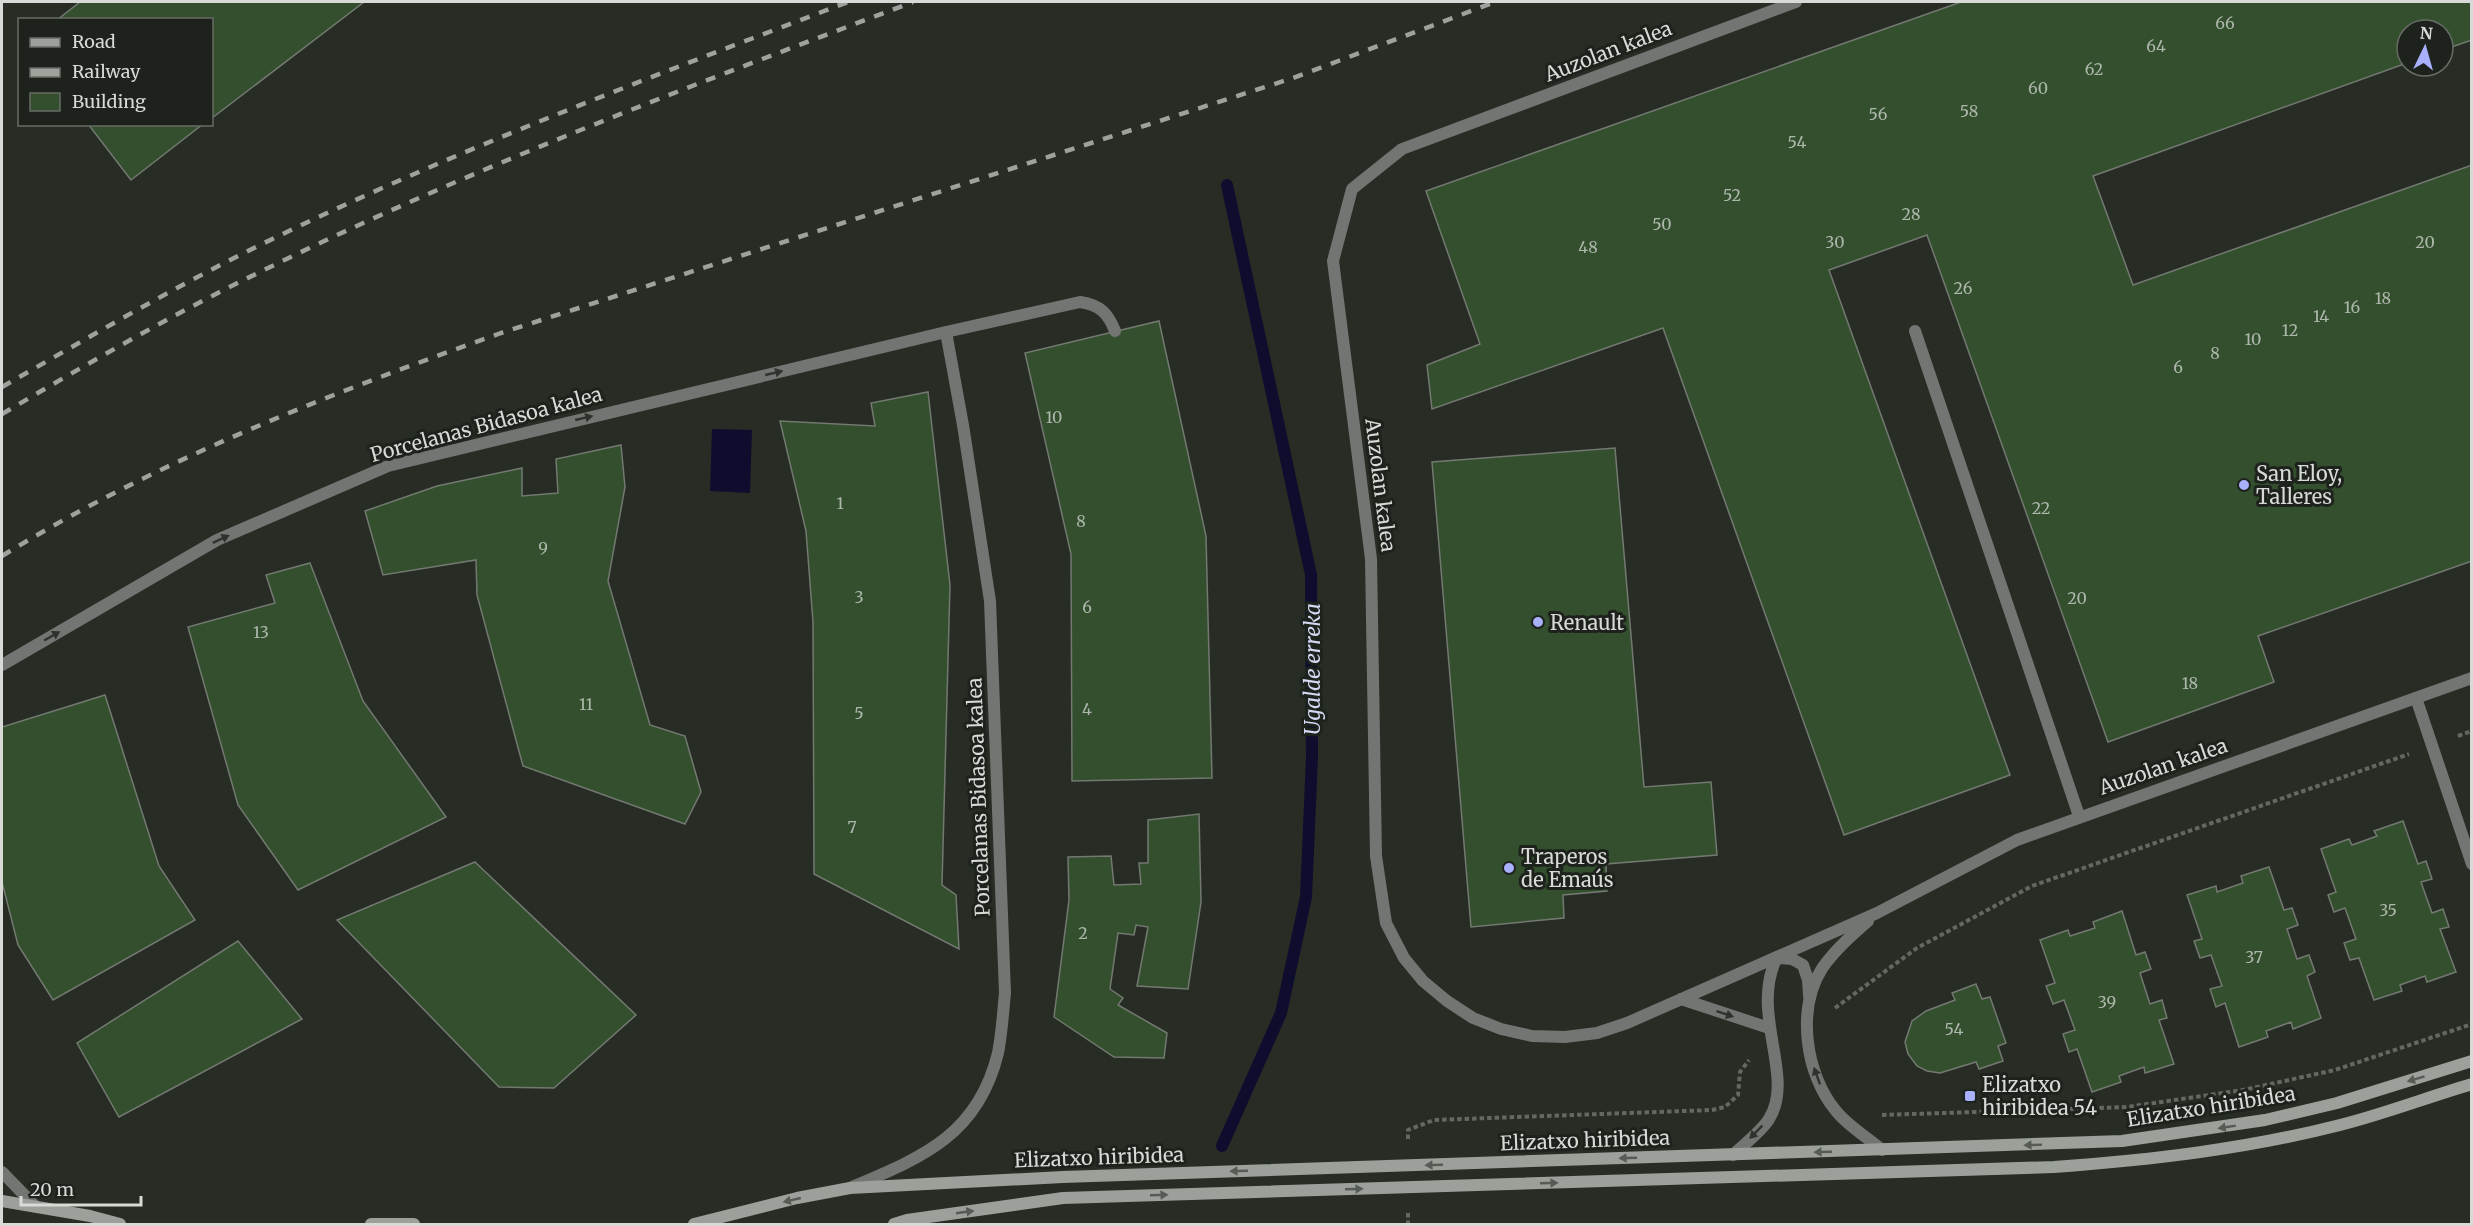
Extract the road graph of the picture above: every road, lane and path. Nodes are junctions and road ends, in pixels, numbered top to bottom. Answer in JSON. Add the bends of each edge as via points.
{"nodes":[{"id":1,"x":1796,"y":2,"type":"edge"},
{"id":2,"x":1115,"y":331,"type":"dead end"},
{"id":3,"x":1916,"y":331,"type":"dead end"},
{"id":4,"x":946,"y":332,"type":"junction"},
{"id":5,"x":2,"y":665,"type":"edge"},
{"id":6,"x":2472,"y":678,"type":"edge"},
{"id":7,"x":2416,"y":698,"type":"junction"},
{"id":8,"x":2472,"y":731,"type":"edge"},
{"id":9,"x":2432,"y":746,"type":"junction"},
{"id":10,"x":2079,"y":816,"type":"junction"},
{"id":11,"x":2472,"y":864,"type":"edge"},
{"id":12,"x":1877,"y":914,"type":"junction"},
{"id":13,"x":1777,"y":957,"type":"junction"},
{"id":14,"x":1682,"y":999,"type":"junction"},
{"id":15,"x":1809,"y":1006,"type":"junction"},
{"id":16,"x":2472,"y":1024,"type":"edge"},
{"id":17,"x":1808,"y":1025,"type":"junction"},
{"id":18,"x":1769,"y":1028,"type":"junction"},
{"id":19,"x":1772,"y":1047,"type":"junction"},
{"id":20,"x":2472,"y":1061,"type":"edge"},
{"id":21,"x":2472,"y":1084,"type":"edge"},
{"id":22,"x":1879,"y":1115,"type":"dead end"},
{"id":23,"x":1408,"y":1130,"type":"dead end"},
{"id":24,"x":1882,"y":1150,"type":"junction"},
{"id":25,"x":1733,"y":1155,"type":"junction"},
{"id":26,"x":2,"y":1172,"type":"edge"},
{"id":27,"x":850,"y":1188,"type":"junction"},
{"id":28,"x":2,"y":1202,"type":"edge"},
{"id":29,"x":34,"y":1205,"type":"junction"},
{"id":30,"x":120,"y":1224,"type":"edge"},
{"id":31,"x":371,"y":1224,"type":"edge"},
{"id":32,"x":414,"y":1224,"type":"edge"},
{"id":33,"x":694,"y":1224,"type":"edge"},
{"id":34,"x":894,"y":1224,"type":"edge"}],
"edges":[{"from":1,"to":14,"type":"street","name":"Auzolan kalea","via":[[1402,149],[1352,189],[1333,261],[1371,559],[1376,856],[1386,923],[1404,958],[1423,981],[1473,1018],[1501,1029],[1533,1036],[1597,1033]]},
{"from":2,"to":4,"type":"street","name":"Porcelanas Bidasoa kalea","via":[[1106,313],[1096,305],[1080,302]]},
{"from":3,"to":10,"type":"street"},
{"from":5,"to":4,"type":"street","name":"Porcelanas Bidasoa kalea","one_way":true,"via":[[216,540],[388,466]]},
{"from":4,"to":27,"type":"street","name":"Porcelanas Bidasoa kalea","via":[[990,601],[1005,993],[998,1053],[973,1109],[951,1136],[906,1164]]},
{"from":6,"to":7,"type":"street","name":"Auzolan kalea"},
{"from":7,"to":9,"type":"street"},
{"from":7,"to":10,"type":"street","name":"Auzolan kalea"},
{"from":8,"to":9,"type":"path"},
{"from":9,"to":11,"type":"street"},
{"from":9,"to":17,"type":"path","via":[[2032,886],[1917,948]]},
{"from":10,"to":12,"type":"street","name":"Auzolan kalea","via":[[2017,840]]},
{"from":12,"to":13,"type":"street","name":"Auzolan kalea"},
{"from":12,"to":15,"type":"street","name":"Auzolan kalea","via":[[1841,945],[1822,969]]},
{"from":13,"to":14,"type":"street","name":"Auzolan kalea"},
{"from":13,"to":15,"type":"street","name":"Auzolan kalea","via":[[1803,965],[1809,980]]},
{"from":13,"to":18,"type":"street","via":[[1769,974]]},
{"from":14,"to":18,"type":"street","one_way":true},
{"from":15,"to":17,"type":"street","name":"Auzolan kalea"},
{"from":16,"to":22,"type":"path","via":[[2335,1070],[2242,1090],[2127,1107]]},
{"from":24,"to":17,"type":"street","name":"Auzolan kalea","one_way":true,"via":[[1837,1112],[1824,1094],[1815,1074]]},
{"from":18,"to":19,"type":"street"},
{"from":19,"to":23,"type":"path","via":[[1745,1063],[1738,1095],[1725,1107],[1712,1110],[1434,1120]]},
{"from":19,"to":25,"type":"street","one_way":true,"via":[[1779,1091],[1769,1119]]},
{"from":20,"to":24,"type":"main road","name":"Elizatxo hiribidea","one_way":true,"via":[[2337,1103],[2193,1132],[2099,1142]]},
{"from":34,"to":21,"type":"main road","name":"Elizatxo hiribidea","one_way":true,"via":[[1063,1198],[2124,1162],[2270,1142],[2343,1125]]},
{"from":24,"to":25,"type":"main road","name":"Elizatxo hiribidea","one_way":true},
{"from":25,"to":27,"type":"main road","name":"Elizatxo hiribidea","one_way":true,"via":[[1063,1177]]},
{"from":26,"to":29,"type":"street"},
{"from":27,"to":33,"type":"main road","name":"Elizatxo hiribidea","one_way":true},
{"from":28,"to":29,"type":"main road"},
{"from":29,"to":30,"type":"main road"},
{"from":31,"to":32,"type":"main road"}]}
